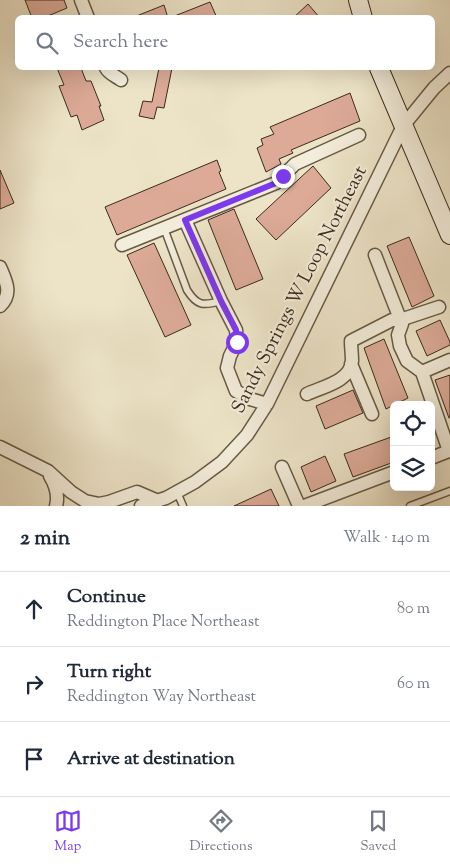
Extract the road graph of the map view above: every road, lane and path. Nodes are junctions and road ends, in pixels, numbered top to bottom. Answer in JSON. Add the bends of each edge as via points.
{"nodes":[{"id":1,"x":358,"y":0,"type":"edge"},
{"id":2,"x":84,"y":1,"type":"edge"},
{"id":3,"x":87,"y":15,"type":"edge"},
{"id":4,"x":362,"y":15,"type":"edge"},
{"id":5,"x":107,"y":70,"type":"edge"},
{"id":6,"x":380,"y":70,"type":"edge"},
{"id":7,"x":450,"y":73,"type":"edge"},
{"id":8,"x":121,"y":80,"type":"dead end"},
{"id":9,"x":403,"y":126,"type":"junction"},
{"id":10,"x":360,"y":135,"type":"dead end"},
{"id":11,"x":185,"y":220,"type":"junction"},
{"id":12,"x":164,"y":228,"type":"junction"},
{"id":13,"x":450,"y":235,"type":"edge"},
{"id":14,"x":122,"y":245,"type":"dead end"},
{"id":15,"x":375,"y":255,"type":"dead end"},
{"id":16,"x":1,"y":272,"type":"edge"},
{"id":17,"x":221,"y":301,"type":"junction"},
{"id":18,"x":0,"y":306,"type":"edge"},
{"id":19,"x":439,"y":306,"type":"dead end"},
{"id":20,"x":400,"y":320,"type":"junction"},
{"id":21,"x":450,"y":360,"type":"edge"},
{"id":22,"x":351,"y":364,"type":"junction"},
{"id":23,"x":422,"y":372,"type":"junction"},
{"id":24,"x":307,"y":394,"type":"dead end"},
{"id":25,"x":267,"y":404,"type":"junction"},
{"id":26,"x":372,"y":414,"type":"dead end"},
{"id":27,"x":0,"y":447,"type":"edge"},
{"id":28,"x":435,"y":456,"type":"edge"},
{"id":29,"x":282,"y":467,"type":"dead end"},
{"id":30,"x":48,"y":471,"type":"junction"},
{"id":31,"x":390,"y":474,"type":"edge"},
{"id":32,"x":450,"y":491,"type":"edge"},
{"id":33,"x":177,"y":492,"type":"junction"},
{"id":34,"x":158,"y":501,"type":"junction"},
{"id":35,"x":56,"y":506,"type":"edge"},
{"id":36,"x":141,"y":506,"type":"edge"},
{"id":37,"x":183,"y":506,"type":"edge"},
{"id":38,"x":298,"y":506,"type":"edge"},
{"id":39,"x":304,"y":506,"type":"edge"},
{"id":40,"x":410,"y":506,"type":"edge"}],
"edges":[{"from":1,"to":4,"type":"street"},
{"from":2,"to":3,"type":"street"},
{"from":5,"to":8,"type":"street"},
{"from":6,"to":9,"type":"street"},
{"from":7,"to":9,"type":"street","name":"Sandy Springs W Loop Northeast"},
{"from":9,"to":13,"type":"street"},
{"from":9,"to":25,"type":"street","name":"Sandy Springs W Loop Northeast"},
{"from":10,"to":11,"type":"street","via":[[294,164],[276,183]]},
{"from":11,"to":12,"type":"street"},
{"from":11,"to":17,"type":"street"},
{"from":12,"to":14,"type":"street"},
{"from":12,"to":17,"type":"lane","via":[[192,298],[207,305]]},
{"from":15,"to":20,"type":"street"},
{"from":16,"to":18,"type":"street","via":[[8,289],[7,298]]},
{"from":17,"to":25,"type":"street","via":[[236,330],[237,342],[227,368],[236,391]]},
{"from":19,"to":20,"type":"street"},
{"from":20,"to":22,"type":"street","via":[[392,320],[351,341]]},
{"from":20,"to":23,"type":"street","via":[[400,346],[407,361]]},
{"from":21,"to":23,"type":"street"},
{"from":22,"to":24,"type":"street","via":[[342,378]]},
{"from":22,"to":26,"type":"street"},
{"from":23,"to":28,"type":"street","via":[[449,451]]},
{"from":25,"to":33,"type":"street","name":"Sandy Springs W Loop Northeast","via":[[247,435],[222,462]]},
{"from":27,"to":30,"type":"street"},
{"from":29,"to":38,"type":"street"},
{"from":30,"to":34,"type":"street","via":[[85,501],[99,504],[137,492]]},
{"from":30,"to":35,"type":"street","via":[[56,486]]},
{"from":31,"to":39,"type":"street"},
{"from":32,"to":40,"type":"lane"},
{"from":33,"to":34,"type":"street","name":"Sandy Springs W Loop Northeast"},
{"from":33,"to":37,"type":"lane"},
{"from":34,"to":36,"type":"street","name":"Sandy Springs W Loop Northeast"}]}
